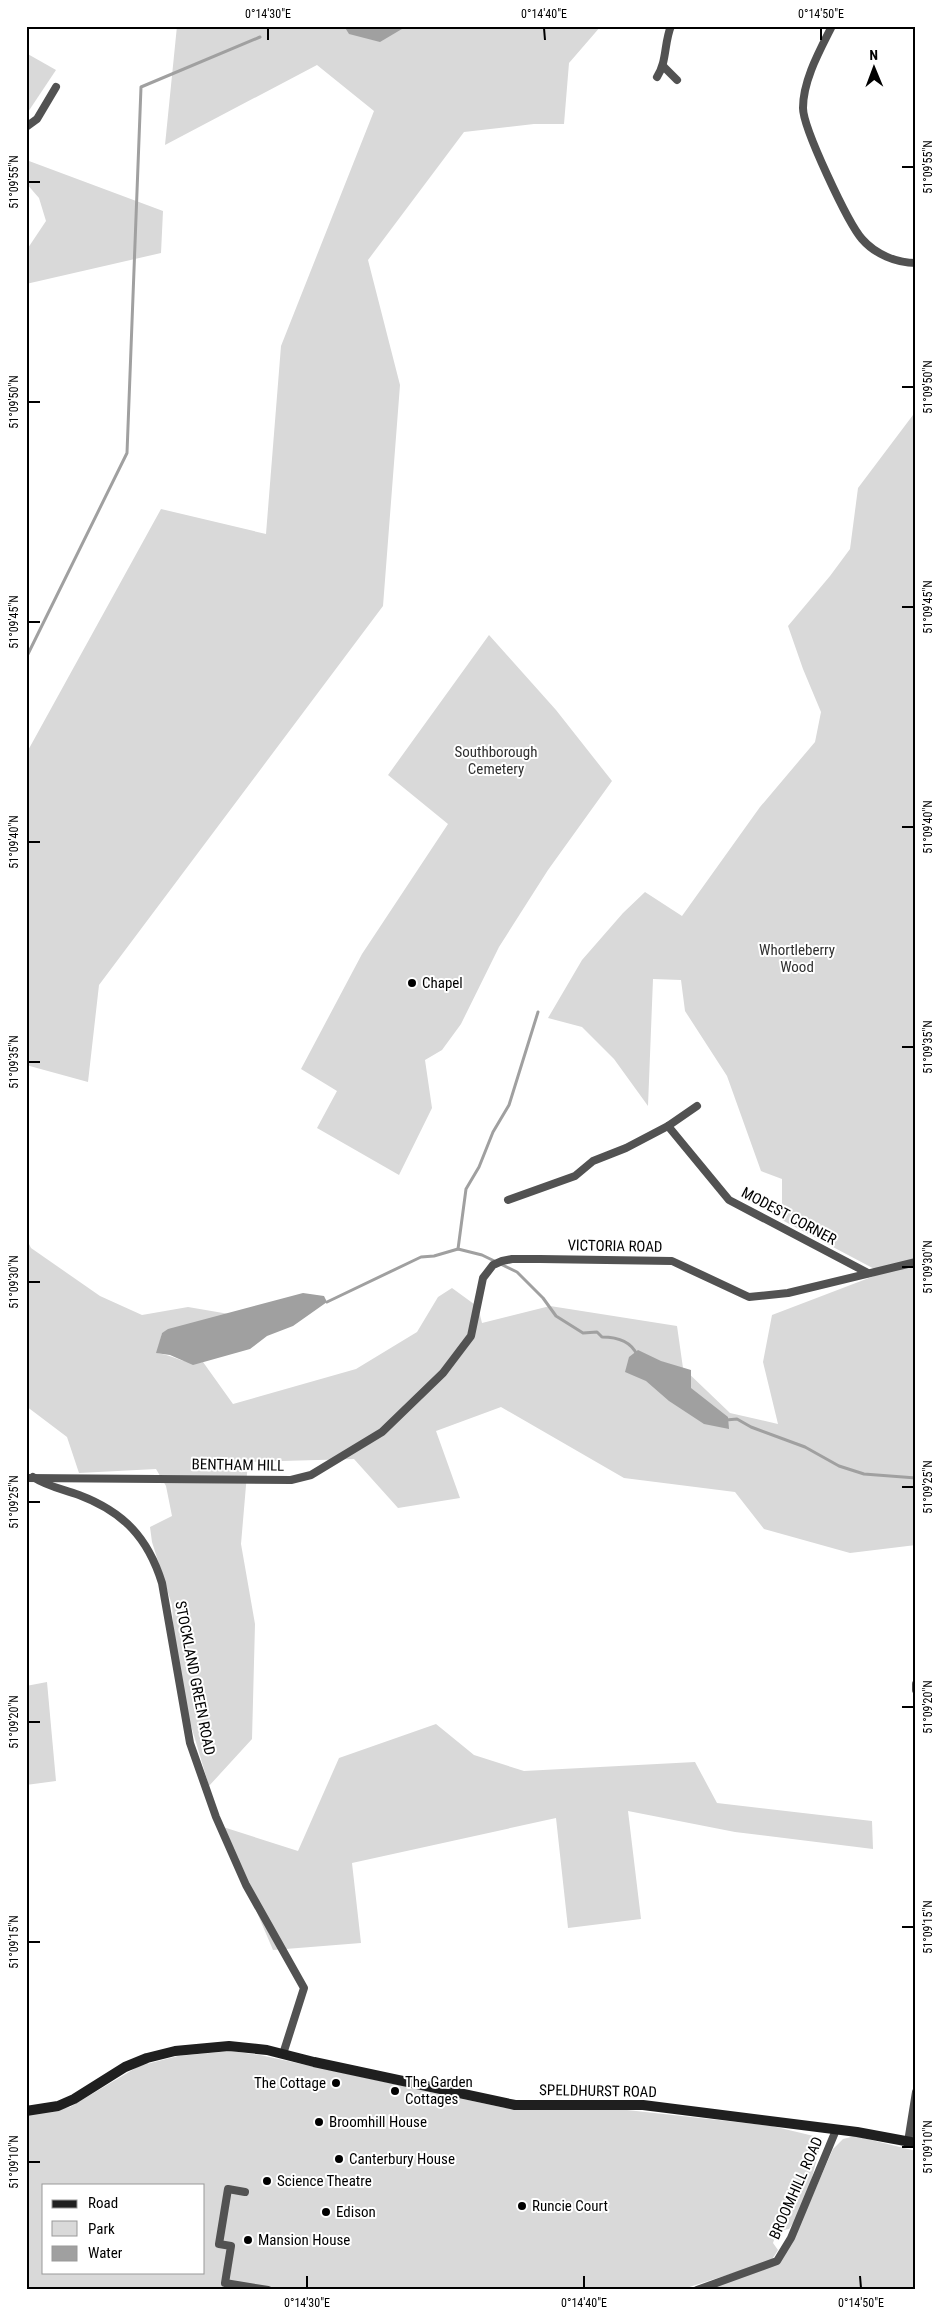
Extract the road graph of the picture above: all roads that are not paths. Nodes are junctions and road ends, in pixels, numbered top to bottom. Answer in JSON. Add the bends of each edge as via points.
{"nodes":[{"id":1,"x":671,"y":26,"type":"edge"},
{"id":2,"x":832,"y":26,"type":"edge"},
{"id":3,"x":664,"y":67,"type":"junction"},
{"id":4,"x":657,"y":78,"type":"dead end"},
{"id":5,"x":677,"y":80,"type":"dead end"},
{"id":6,"x":56,"y":86,"type":"dead end"},
{"id":7,"x":26,"y":127,"type":"edge"},
{"id":8,"x":916,"y":263,"type":"edge"},
{"id":9,"x":697,"y":1106,"type":"dead end"},
{"id":10,"x":668,"y":1126,"type":"junction"},
{"id":11,"x":508,"y":1200,"type":"dead end"},
{"id":12,"x":512,"y":1259,"type":"joint"},
{"id":13,"x":916,"y":1262,"type":"edge"},
{"id":14,"x":868,"y":1273,"type":"junction"},
{"id":15,"x":30,"y":1477,"type":"edge"},
{"id":16,"x":916,"y":1684,"type":"edge"},
{"id":17,"x":916,"y":1690,"type":"edge"},
{"id":18,"x":282,"y":2054,"type":"junction"},
{"id":19,"x":916,"y":2092,"type":"edge"},
{"id":20,"x":26,"y":2111,"type":"edge"},
{"id":21,"x":914,"y":2119,"type":"edge"},
{"id":22,"x":836,"y":2130,"type":"junction"},
{"id":23,"x":912,"y":2143,"type":"edge"},
{"id":24,"x":245,"y":2192,"type":"dead end"},
{"id":25,"x":247,"y":2288,"type":"edge"},
{"id":26,"x":268,"y":2290,"type":"edge"},
{"id":27,"x":697,"y":2290,"type":"edge"}],
"edges":[{"from":1,"to":3,"type":"street"},
{"from":2,"to":8,"type":"street","via":[[806,90],[804,117],[810,137],[861,238],[877,252]]},
{"from":3,"to":4,"type":"street"},
{"from":3,"to":5,"type":"street"},
{"from":6,"to":7,"type":"street","via":[[37,119]]},
{"from":9,"to":10,"type":"street"},
{"from":10,"to":11,"type":"street","via":[[626,1148],[593,1160],[575,1176]]},
{"from":10,"to":14,"type":"street","name":"MODEST CORNER","via":[[729,1200]]},
{"from":12,"to":14,"type":"street","name":"VICTORIA ROAD","via":[[672,1261],[749,1297],[788,1293]]},
{"from":12,"to":15,"type":"street","name":"BENTHAM HILL","via":[[487,1270],[480,1286],[471,1336],[443,1372],[382,1432],[311,1475],[291,1480]]},
{"from":13,"to":14,"type":"street","name":"VICTORIA ROAD"},
{"from":15,"to":18,"type":"street","name":"STOCKLAND GREEN ROAD","via":[[100,1503],[115,1513],[139,1535],[155,1562],[162,1583],[190,1743],[246,1884],[304,1988]]},
{"from":16,"to":17,"type":"street"},
{"from":18,"to":20,"type":"street","name":"SPELDHURST ROAD","via":[[230,2046],[175,2051],[125,2067],[58,2106]]},
{"from":18,"to":22,"type":"street","name":"SPELDHURST ROAD","via":[[514,2105],[643,2105]]},
{"from":19,"to":21,"type":"street"},
{"from":21,"to":23,"type":"street"},
{"from":22,"to":23,"type":"street","name":"SPELDHURST ROAD"},
{"from":22,"to":27,"type":"street","name":"BROOMHILL ROAD","via":[[791,2238],[777,2261]]},
{"from":24,"to":25,"type":"street","via":[[228,2189],[219,2244],[231,2246],[226,2283]]},
{"from":25,"to":26,"type":"street"}]}
